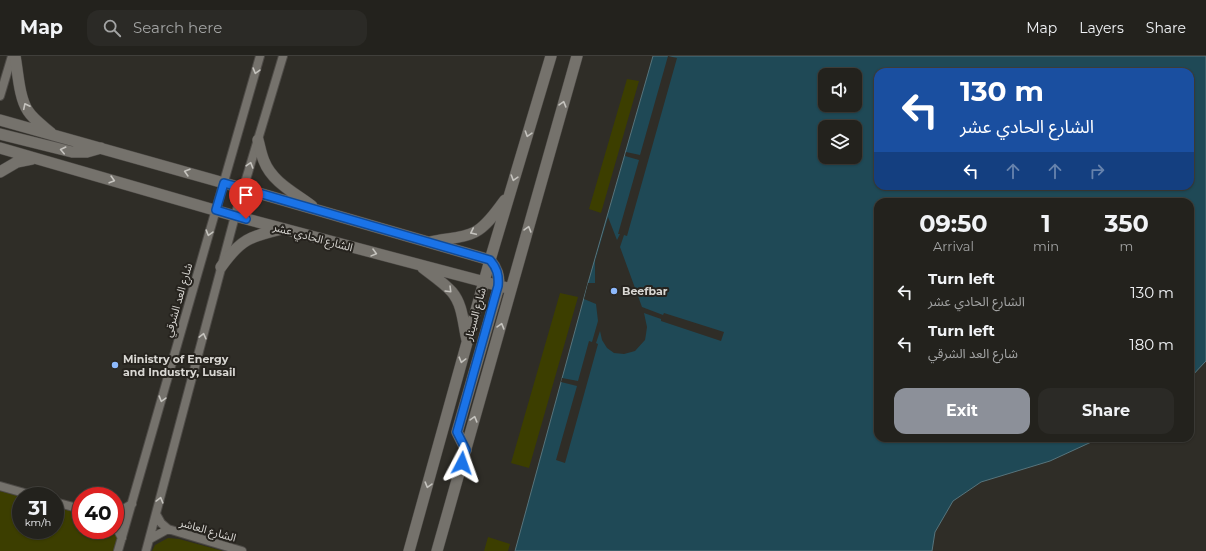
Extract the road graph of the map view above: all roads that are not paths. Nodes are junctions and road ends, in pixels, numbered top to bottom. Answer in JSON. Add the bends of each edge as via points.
{"nodes":[{"id":1,"x":12,"y":56,"type":"edge"},
{"id":2,"x":16,"y":56,"type":"edge"},
{"id":3,"x":260,"y":56,"type":"edge"},
{"id":4,"x":283,"y":56,"type":"edge"},
{"id":5,"x":551,"y":56,"type":"edge"},
{"id":6,"x":577,"y":56,"type":"edge"},
{"id":7,"x":0,"y":96,"type":"edge"},
{"id":8,"x":0,"y":120,"type":"edge"},
{"id":9,"x":0,"y":134,"type":"edge"},
{"id":10,"x":53,"y":134,"type":"junction"},
{"id":11,"x":258,"y":140,"type":"junction"},
{"id":12,"x":0,"y":148,"type":"edge"},
{"id":13,"x":101,"y":148,"type":"junction"},
{"id":14,"x":34,"y":158,"type":"junction"},
{"id":15,"x":0,"y":172,"type":"edge"},
{"id":16,"x":224,"y":183,"type":"junction"},
{"id":17,"x":243,"y":189,"type":"junction"},
{"id":18,"x":509,"y":195,"type":"junction"},
{"id":19,"x":216,"y":210,"type":"junction"},
{"id":20,"x":317,"y":210,"type":"junction"},
{"id":21,"x":235,"y":216,"type":"junction"},
{"id":22,"x":282,"y":229,"type":"junction"},
{"id":23,"x":428,"y":242,"type":"junction"},
{"id":24,"x":490,"y":260,"type":"junction"},
{"id":25,"x":419,"y":265,"type":"junction"},
{"id":26,"x":221,"y":267,"type":"junction"},
{"id":27,"x":484,"y":282,"type":"junction"},
{"id":28,"x":498,"y":286,"type":"junction"},
{"id":29,"x":511,"y":289,"type":"junction"},
{"id":30,"x":467,"y":341,"type":"junction"},
{"id":31,"x":466,"y":450,"type":"junction"},
{"id":32,"x":0,"y":486,"type":"edge"},
{"id":33,"x":12,"y":489,"type":"edge"},
{"id":34,"x":132,"y":504,"type":"junction"},
{"id":35,"x":124,"y":509,"type":"edge"},
{"id":36,"x":156,"y":514,"type":"junction"},
{"id":37,"x":168,"y":529,"type":"junction"},
{"id":38,"x":124,"y":531,"type":"edge"},
{"id":39,"x":122,"y":539,"type":"edge"},
{"id":40,"x":150,"y":539,"type":"junction"},
{"id":41,"x":118,"y":551,"type":"edge"},
{"id":42,"x":146,"y":551,"type":"edge"},
{"id":43,"x":242,"y":551,"type":"edge"},
{"id":44,"x":409,"y":551,"type":"edge"},
{"id":45,"x":437,"y":551,"type":"edge"}],
"edges":[{"from":1,"to":7,"type":"street"},
{"from":10,"to":2,"type":"street","one_way":true,"via":[[28,111],[23,101]]},
{"from":3,"to":16,"type":"street","name":"شارع العد الشرقي","one_way":true},
{"from":4,"to":11,"type":"street"},
{"from":5,"to":18,"type":"street","name":"شارع السينار","one_way":true},
{"from":29,"to":6,"type":"street","one_way":true},
{"from":8,"to":10,"type":"street"},
{"from":13,"to":9,"type":"street","one_way":true,"via":[[87,152],[72,152]]},
{"from":10,"to":13,"type":"street"},
{"from":17,"to":11,"type":"street","one_way":true},
{"from":11,"to":20,"type":"street","via":[[264,162],[272,174],[286,188]]},
{"from":12,"to":14,"type":"street","name":"الشارع الحادي عشر"},
{"from":16,"to":13,"type":"street","one_way":true},
{"from":14,"to":15,"type":"street","via":[[17,162]]},
{"from":14,"to":19,"type":"street","name":"الشارع الحادي عشر","one_way":true},
{"from":16,"to":17,"type":"street"},
{"from":16,"to":19,"type":"street","name":"شارع العد الشرقي"},
{"from":17,"to":20,"type":"street"},
{"from":17,"to":21,"type":"street"},
{"from":18,"to":23,"type":"street","one_way":true,"via":[[486,224],[476,231]]},
{"from":18,"to":24,"type":"street","name":"شارع السينار"},
{"from":19,"to":21,"type":"street","name":"الشارع الحادي عشر"},
{"from":19,"to":34,"type":"street","name":"شارع العد الشرقي","one_way":true},
{"from":20,"to":23,"type":"street"},
{"from":21,"to":22,"type":"street","name":"الشارع الحادي عشر"},
{"from":21,"to":26,"type":"street"},
{"from":22,"to":25,"type":"street","name":"الشارع الحادي عشر","one_way":true},
{"from":22,"to":26,"type":"street","via":[[244,241]]},
{"from":23,"to":24,"type":"street"},
{"from":24,"to":27,"type":"street","name":"شارع السينار"},
{"from":24,"to":28,"type":"street","via":[[498,271]]},
{"from":25,"to":27,"type":"street","name":"الشارع الحادي عشر"},
{"from":25,"to":30,"type":"street","one_way":true,"via":[[455,296],[462,314]]},
{"from":36,"to":26,"type":"street","one_way":true},
{"from":27,"to":28,"type":"street","name":"الشارع الحادي عشر"},
{"from":27,"to":30,"type":"street","name":"شارع السينار"},
{"from":28,"to":29,"type":"street","name":"الشارع الحادي عشر"},
{"from":28,"to":31,"type":"street","via":[[457,432]]},
{"from":31,"to":29,"type":"street","one_way":true},
{"from":30,"to":44,"type":"street","name":"شارع السينار","one_way":true},
{"from":31,"to":45,"type":"street"},
{"from":32,"to":33,"type":"street"},
{"from":34,"to":35,"type":"street"},
{"from":34,"to":38,"type":"street","name":"شارع العد الشرقي"},
{"from":36,"to":37,"type":"street","name":"الشارع العاشر"},
{"from":36,"to":40,"type":"street"},
{"from":37,"to":40,"type":"street","name":"الشارع العاشر"},
{"from":37,"to":43,"type":"street","name":"الشارع العاشر"},
{"from":39,"to":41,"type":"street","name":"شارع العد الشرقي"},
{"from":40,"to":42,"type":"street"}]}
